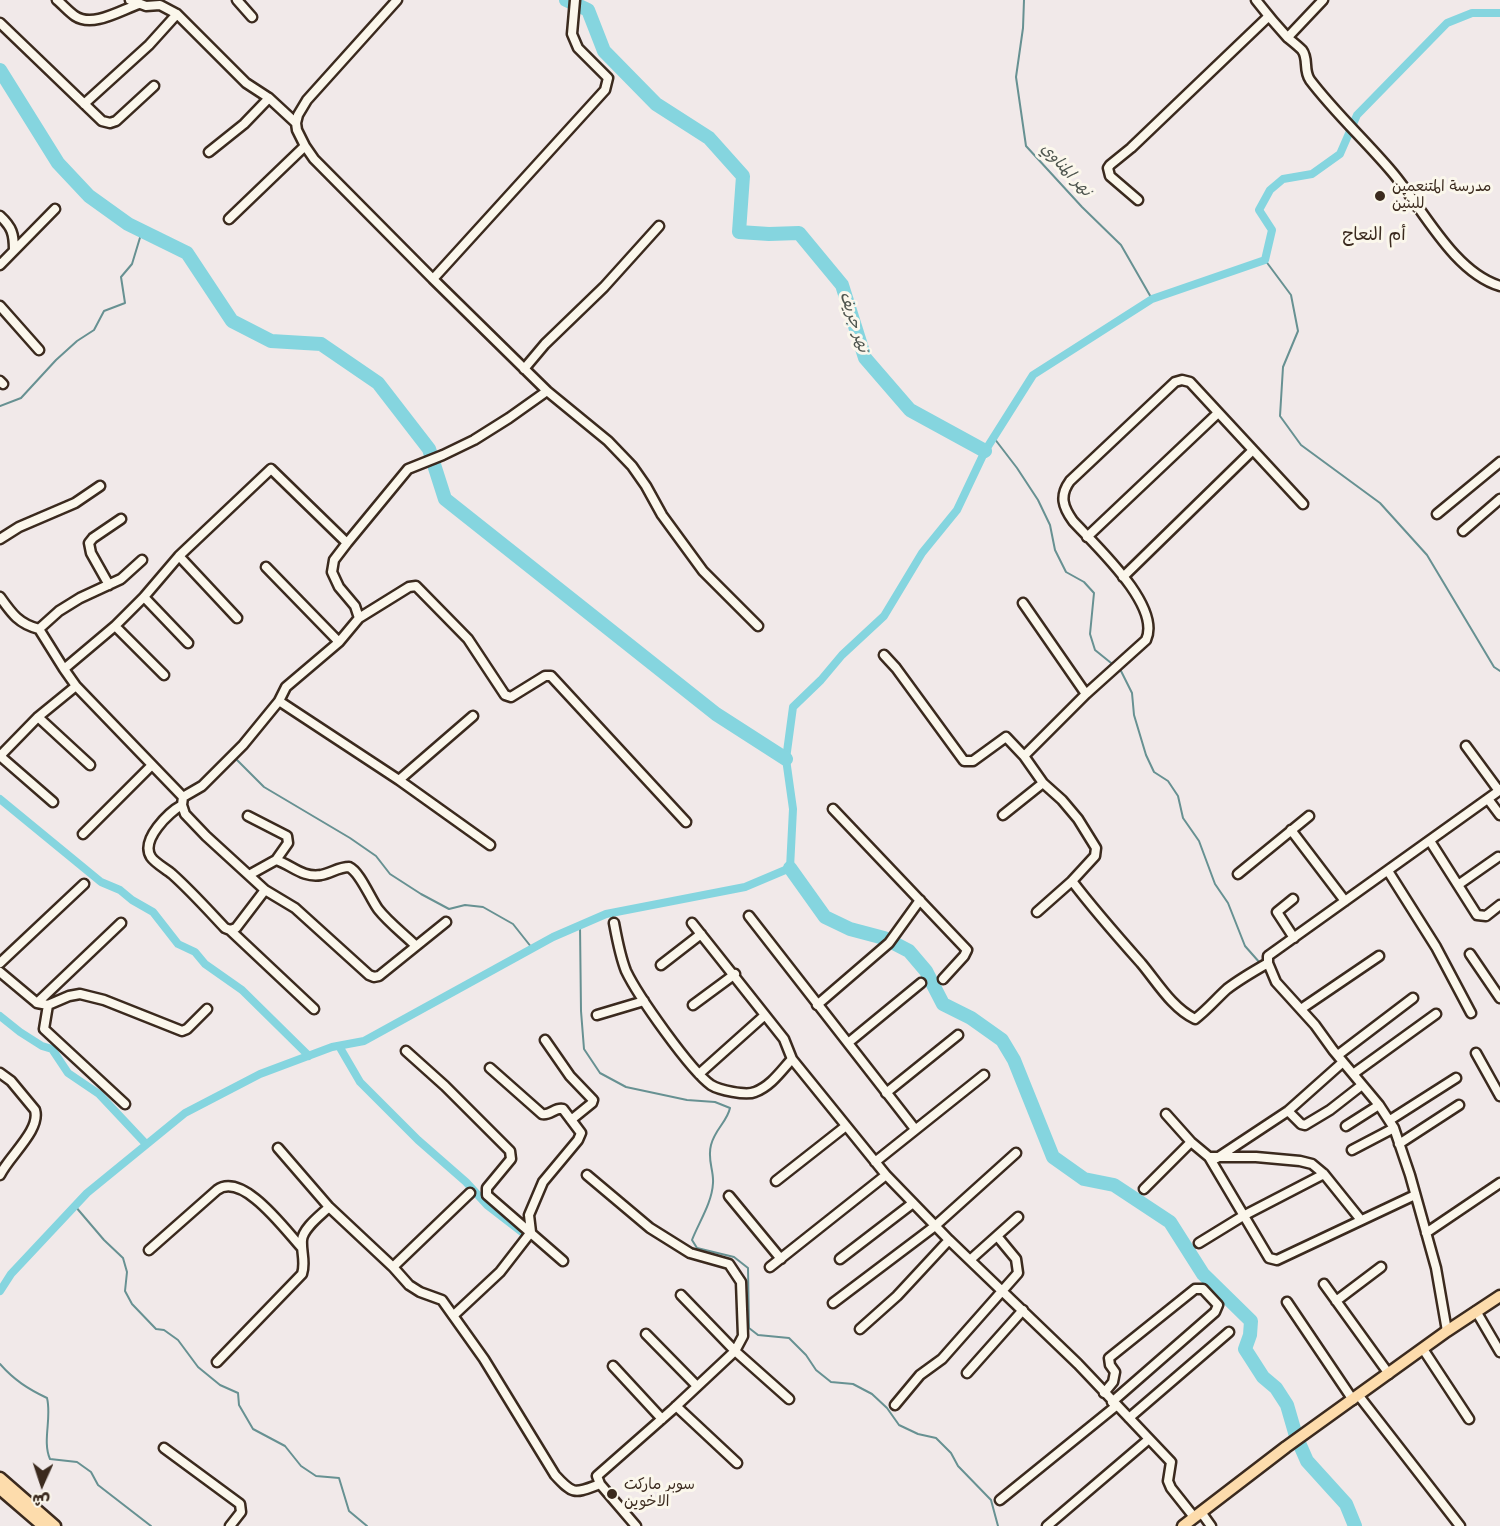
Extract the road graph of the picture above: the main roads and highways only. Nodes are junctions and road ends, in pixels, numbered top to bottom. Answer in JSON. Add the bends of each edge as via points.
{"nodes":[{"id":1,"x":1500,"y":1296,"type":"edge"},
{"id":2,"x":0,"y":1478,"type":"edge"},
{"id":3,"x":0,"y":1489,"type":"edge"},
{"id":4,"x":43,"y":1526,"type":"edge"},
{"id":5,"x":55,"y":1526,"type":"edge"},
{"id":6,"x":1183,"y":1526,"type":"edge"}],
"edges":[{"from":1,"to":6,"type":"main road","via":[[1286,1447]]},
{"from":2,"to":5,"type":"main road"},
{"from":3,"to":4,"type":"main road"}]}
